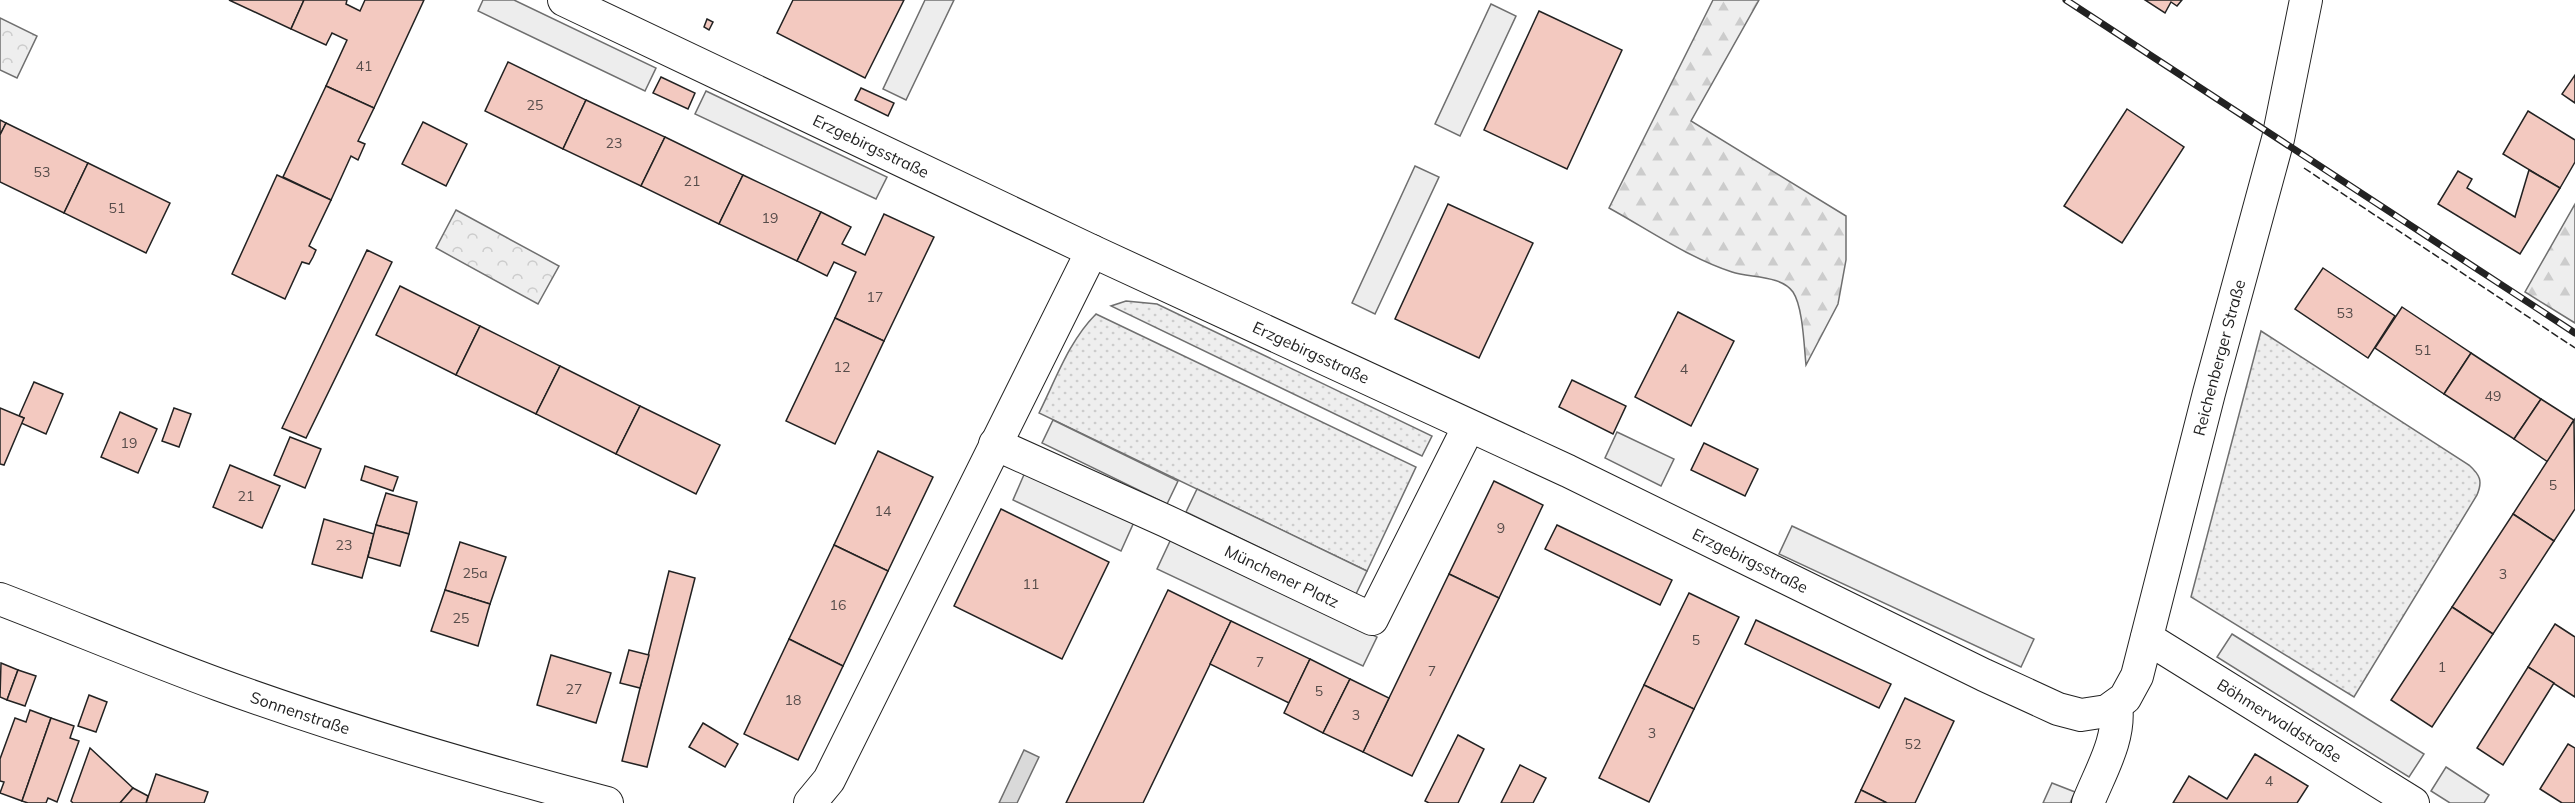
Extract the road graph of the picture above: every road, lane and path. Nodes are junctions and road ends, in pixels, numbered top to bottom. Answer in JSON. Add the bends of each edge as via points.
{"nodes":[{"id":1,"x":564,"y":0,"type":"edge"},
{"id":2,"x":2306,"y":0,"type":"edge"},
{"id":3,"x":1092,"y":251,"type":"junction"},
{"id":4,"x":1469,"y":426,"type":"junction"},
{"id":5,"x":995,"y":444,"type":"junction"},
{"id":6,"x":0,"y":599,"type":"edge"},
{"id":7,"x":2147,"y":638,"type":"junction"},
{"id":8,"x":2116,"y":705,"type":"junction"},
{"id":9,"x":607,"y":803,"type":"edge"},
{"id":10,"x":810,"y":803,"type":"edge"},
{"id":11,"x":2088,"y":803,"type":"edge"},
{"id":12,"x":2413,"y":803,"type":"edge"}],
"edges":[{"from":1,"to":3,"type":"street","name":"Erzgebirgsstraße"},
{"from":2,"to":7,"type":"street","name":"Reichenberger Straße","via":[[2278,139]]},
{"from":3,"to":4,"type":"street","name":"Erzgebirgsstraße"},
{"from":3,"to":5,"type":"street"},
{"from":4,"to":5,"type":"street","name":"Münchener Platz","via":[[1372,620]]},
{"from":4,"to":8,"type":"street","name":"Erzgebirgsstraße","via":[[2058,709],[2096,714]]},
{"from":5,"to":10,"type":"street","via":[[829,780]]},
{"from":6,"to":9,"type":"street","name":"Sonnenstraße","via":[[219,684],[335,724]]},
{"from":7,"to":8,"type":"street","name":"Reichenberger Straße","via":[[2131,690]]},
{"from":7,"to":12,"type":"street","name":"Böhmerwaldstraße"},
{"from":8,"to":11,"type":"street","via":[[2115,736]]}]}
